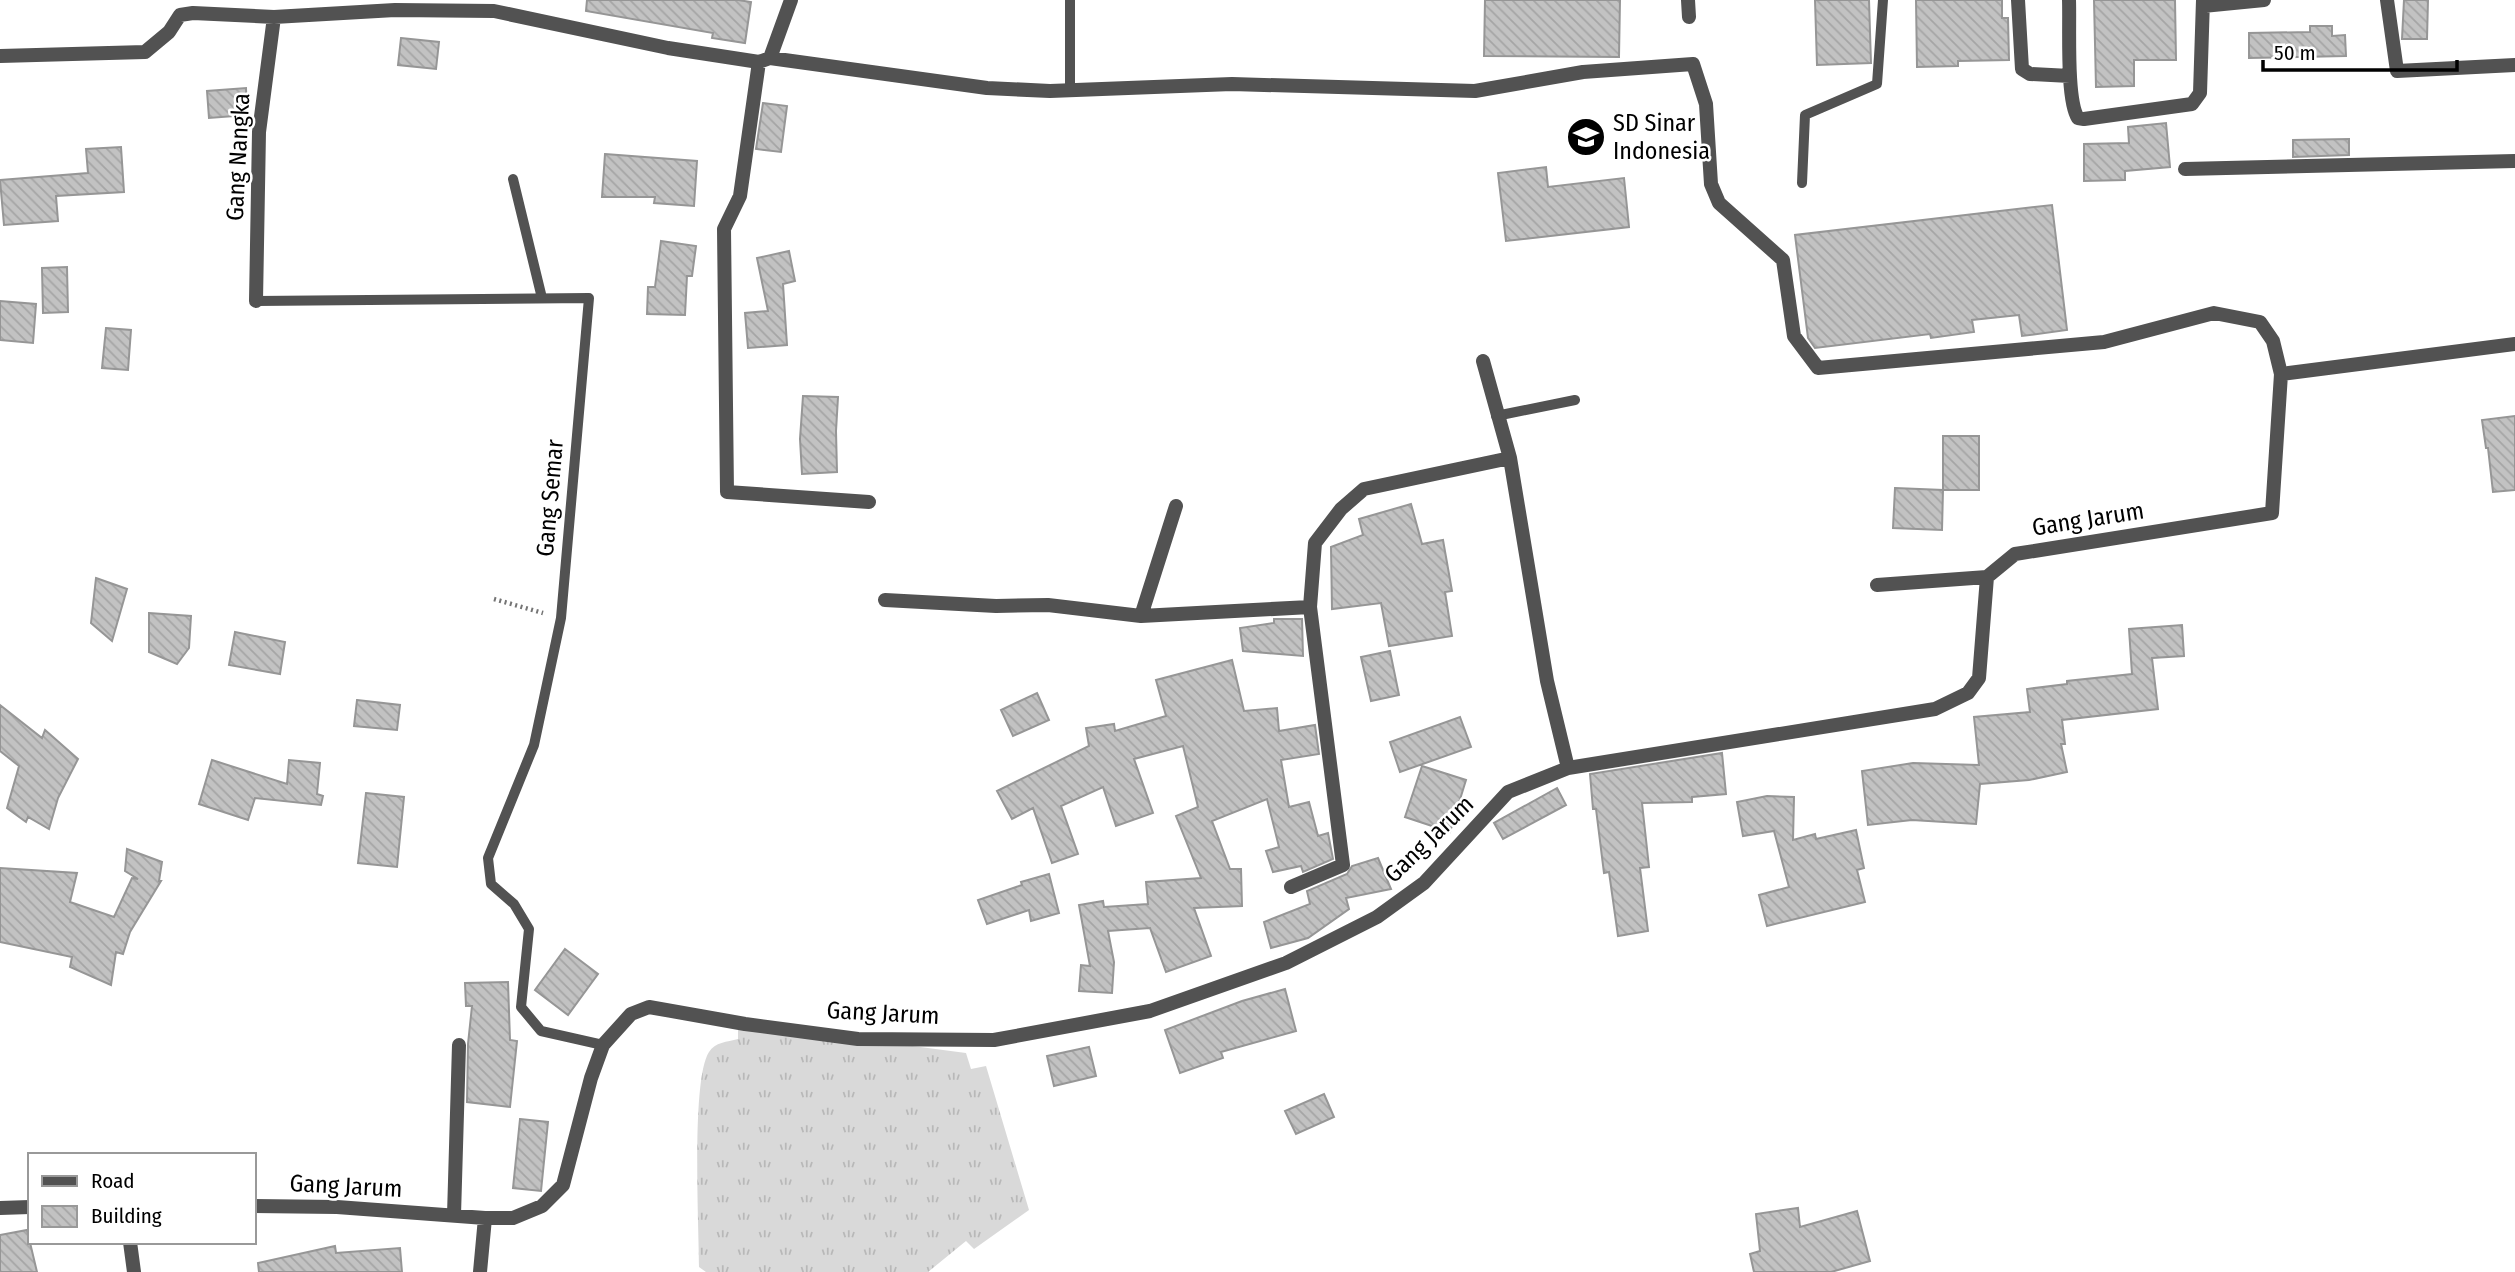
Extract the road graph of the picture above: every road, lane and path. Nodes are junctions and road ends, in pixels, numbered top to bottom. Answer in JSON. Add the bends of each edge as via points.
{"nodes":[{"id":1,"x":790,"y":0,"type":"edge"},
{"id":2,"x":1070,"y":0,"type":"edge"},
{"id":3,"x":1688,"y":0,"type":"edge"},
{"id":4,"x":1883,"y":0,"type":"edge"},
{"id":5,"x":2018,"y":0,"type":"edge"},
{"id":6,"x":2069,"y":0,"type":"edge"},
{"id":7,"x":2264,"y":0,"type":"edge"},
{"id":8,"x":2387,"y":0,"type":"edge"},
{"id":9,"x":2203,"y":3,"type":"edge"},
{"id":10,"x":347,"y":6,"type":"edge"},
{"id":11,"x":274,"y":17,"type":"junction"},
{"id":12,"x":1689,"y":17,"type":"dead end"},
{"id":13,"x":0,"y":56,"type":"edge"},
{"id":14,"x":764,"y":60,"type":"junction"},
{"id":15,"x":2515,"y":65,"type":"edge"},
{"id":16,"x":2070,"y":76,"type":"junction"},
{"id":17,"x":1070,"y":90,"type":"junction"},
{"id":18,"x":2515,"y":160,"type":"edge"},
{"id":19,"x":2185,"y":169,"type":"dead end"},
{"id":20,"x":513,"y":179,"type":"dead end"},
{"id":21,"x":1802,"y":183,"type":"dead end"},
{"id":22,"x":542,"y":298,"type":"junction"},
{"id":23,"x":256,"y":301,"type":"joint"},
{"id":24,"x":2515,"y":344,"type":"edge"},
{"id":25,"x":1483,"y":361,"type":"dead end"},
{"id":26,"x":2281,"y":374,"type":"junction"},
{"id":27,"x":1575,"y":400,"type":"dead end"},
{"id":28,"x":1496,"y":416,"type":"junction"},
{"id":29,"x":1510,"y":458,"type":"junction"},
{"id":30,"x":869,"y":502,"type":"dead end"},
{"id":31,"x":1176,"y":506,"type":"dead end"},
{"id":32,"x":1987,"y":577,"type":"junction"},
{"id":33,"x":1877,"y":585,"type":"dead end"},
{"id":34,"x":494,"y":599,"type":"dead end"},
{"id":35,"x":885,"y":600,"type":"dead end"},
{"id":36,"x":1310,"y":607,"type":"junction"},
{"id":37,"x":1141,"y":616,"type":"junction"},
{"id":38,"x":561,"y":618,"type":"junction"},
{"id":39,"x":1568,"y":768,"type":"junction"},
{"id":40,"x":1291,"y":887,"type":"dead end"},
{"id":41,"x":459,"y":1045,"type":"dead end"},
{"id":42,"x":603,"y":1045,"type":"junction"},
{"id":43,"x":256,"y":1206,"type":"edge"},
{"id":44,"x":28,"y":1207,"type":"edge"},
{"id":45,"x":0,"y":1208,"type":"edge"},
{"id":46,"x":454,"y":1215,"type":"junction"},
{"id":47,"x":485,"y":1218,"type":"junction"},
{"id":48,"x":130,"y":1244,"type":"edge"},
{"id":49,"x":134,"y":1272,"type":"edge"},
{"id":50,"x":480,"y":1272,"type":"edge"}],
"edges":[{"from":1,"to":14,"type":"street"},
{"from":2,"to":17,"type":"lane"},
{"from":3,"to":12,"type":"street"},
{"from":4,"to":21,"type":"lane","via":[[1877,84],[1805,116]]},
{"from":5,"to":16,"type":"street","via":[[2022,69],[2030,74]]},
{"from":6,"to":16,"type":"street"},
{"from":7,"to":9,"type":"street"},
{"from":8,"to":15,"type":"street","via":[[2397,71]]},
{"from":9,"to":16,"type":"street","via":[[2200,93],[2192,104],[2084,120],[2074,113]]},
{"from":10,"to":11,"type":"street"},
{"from":10,"to":14,"type":"street","via":[[494,11],[668,48]]},
{"from":11,"to":13,"type":"street","via":[[180,15],[169,32],[145,52]]},
{"from":11,"to":23,"type":"street","name":"Gang Nangka","via":[[259,132]]},
{"from":14,"to":17,"type":"street","via":[[987,88]]},
{"from":14,"to":30,"type":"street","via":[[740,195],[724,229],[727,492]]},
{"from":17,"to":26,"type":"street","via":[[1232,84],[1475,91],[1583,72],[1693,64],[1706,104],[1711,184],[1719,203],[1783,260],[1794,336],[1818,368],[2104,342],[2214,313],[2260,322],[2273,341]]},
{"from":18,"to":19,"type":"street"},
{"from":20,"to":22,"type":"lane"},
{"from":22,"to":23,"type":"lane","name":"Gang Semar"},
{"from":22,"to":38,"type":"lane","name":"Gang Semar","via":[[589,298]]},
{"from":24,"to":26,"type":"street"},
{"from":25,"to":28,"type":"street"},
{"from":26,"to":32,"type":"street","name":"Gang Jarum","via":[[2272,513],[2015,554]]},
{"from":27,"to":28,"type":"lane"},
{"from":28,"to":29,"type":"street"},
{"from":29,"to":36,"type":"street","name":"Gang Jarum","via":[[1364,489],[1340,509],[1315,543]]},
{"from":29,"to":39,"type":"street","via":[[1547,681]]},
{"from":31,"to":37,"type":"street"},
{"from":32,"to":33,"type":"street"},
{"from":32,"to":39,"type":"street","name":"Gang Jarum","via":[[1979,678],[1968,693],[1936,709]]},
{"from":34,"to":38,"type":"path"},
{"from":35,"to":37,"type":"street","via":[[1048,605]]},
{"from":36,"to":37,"type":"street"},
{"from":36,"to":40,"type":"street","name":"Gang Jarum","via":[[1343,865]]},
{"from":38,"to":42,"type":"lane","name":"Gang Semar","via":[[534,745],[488,858],[491,884],[514,904],[529,929],[521,1007],[541,1031]]},
{"from":39,"to":42,"type":"street","name":"Gang Jarum","via":[[1508,792],[1424,883],[1377,917],[1286,963],[1150,1011],[994,1040],[858,1039],[649,1007],[631,1014]]},
{"from":41,"to":46,"type":"street"},
{"from":42,"to":47,"type":"street","name":"Gang Jarum","via":[[563,1185],[542,1206],[527,1213]]},
{"from":43,"to":46,"type":"street","name":"Gang Jarum"},
{"from":44,"to":45,"type":"street"},
{"from":46,"to":47,"type":"street","name":"Gang Jarum"},
{"from":47,"to":50,"type":"street"},
{"from":48,"to":49,"type":"street"}]}
